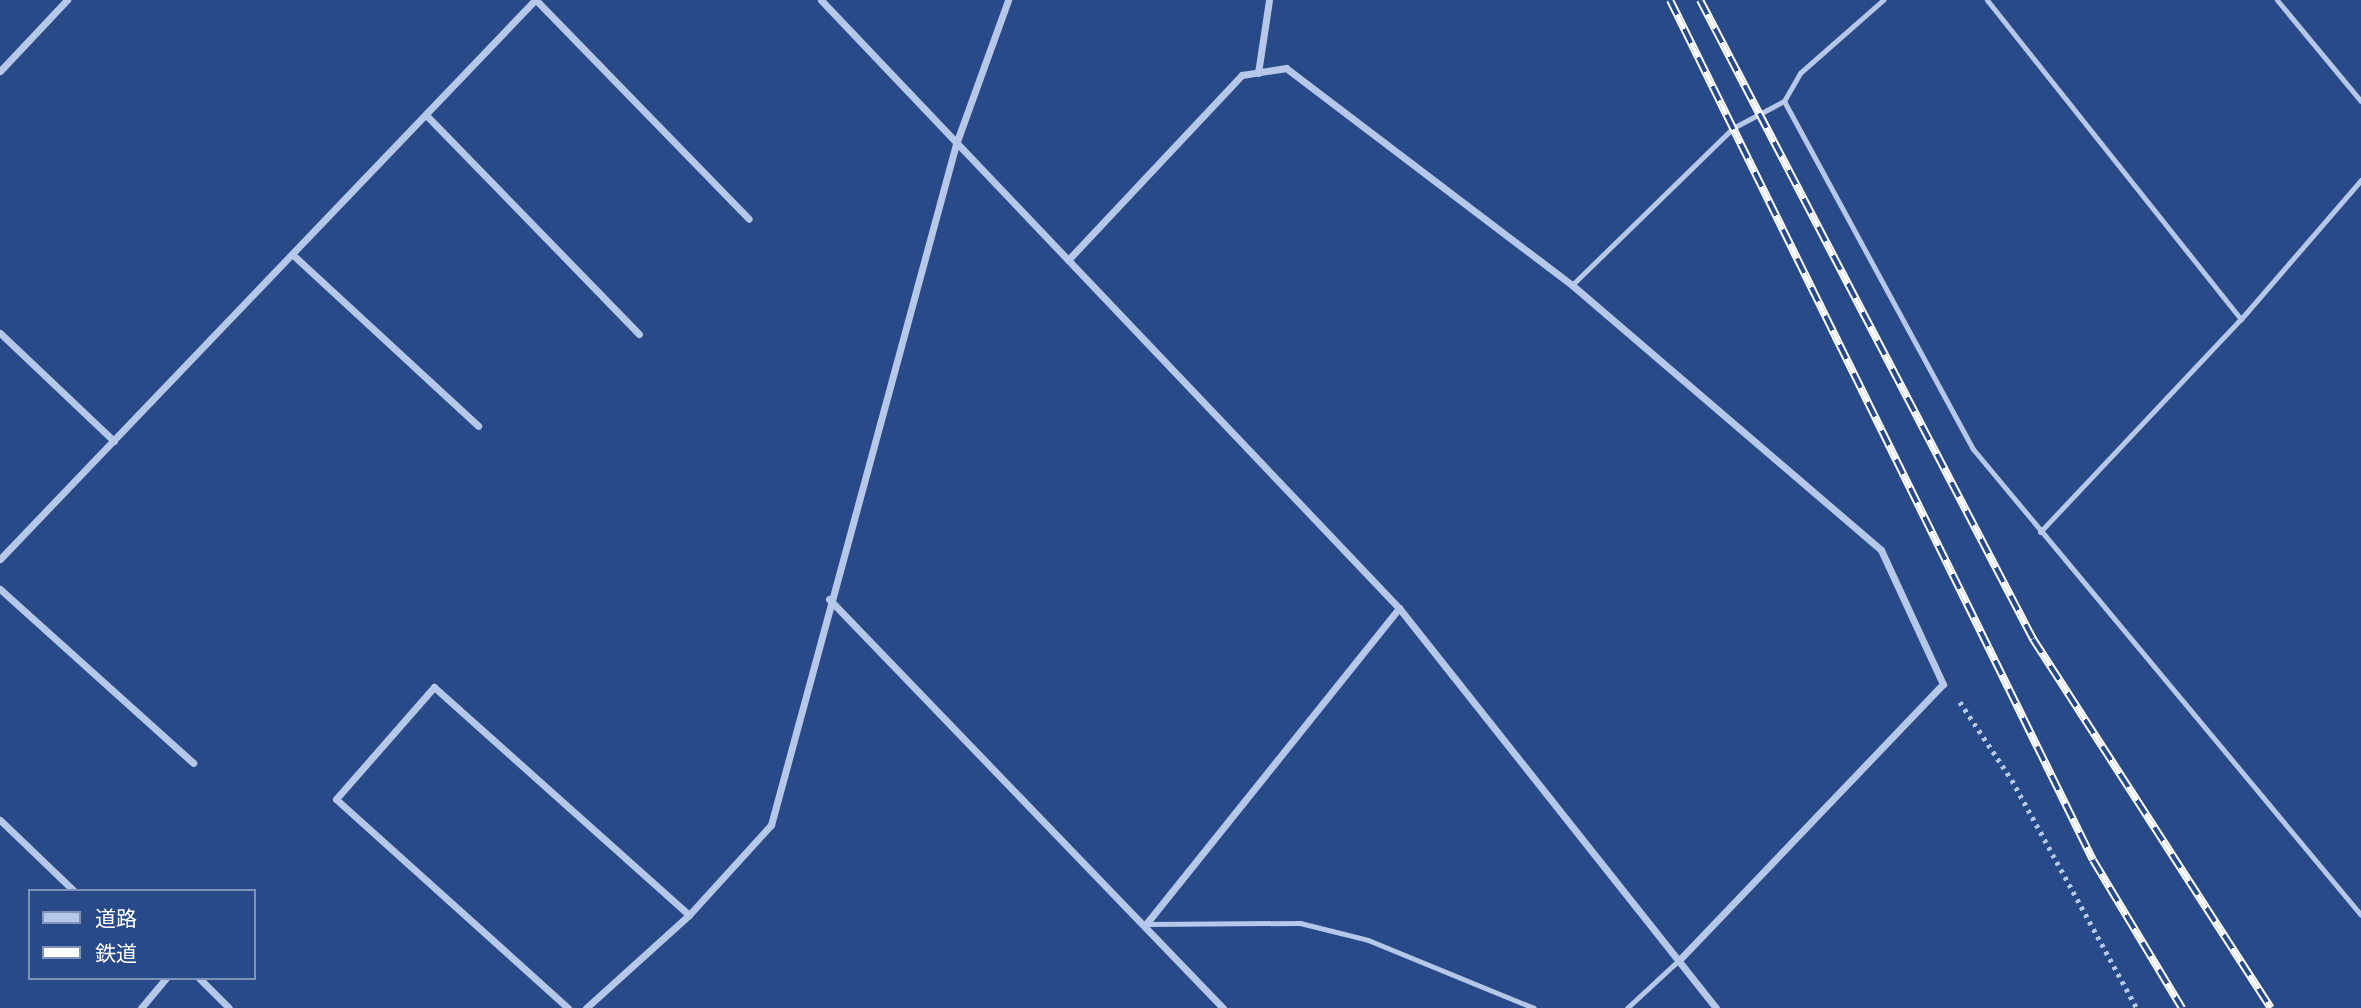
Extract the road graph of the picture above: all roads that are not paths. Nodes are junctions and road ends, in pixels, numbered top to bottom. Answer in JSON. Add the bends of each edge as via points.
{"nodes":[{"id":1,"x":67,"y":0,"type":"edge"},
{"id":2,"x":536,"y":0,"type":"edge"},
{"id":3,"x":821,"y":0,"type":"edge"},
{"id":4,"x":1008,"y":0,"type":"edge"},
{"id":5,"x":1269,"y":0,"type":"edge"},
{"id":6,"x":1883,"y":0,"type":"edge"},
{"id":7,"x":1987,"y":0,"type":"edge"},
{"id":8,"x":2277,"y":0,"type":"edge"},
{"id":9,"x":0,"y":71,"type":"edge"},
{"id":10,"x":1258,"y":73,"type":"junction"},
{"id":11,"x":1784,"y":101,"type":"junction"},
{"id":12,"x":2361,"y":101,"type":"edge"},
{"id":13,"x":427,"y":116,"type":"junction"},
{"id":14,"x":956,"y":144,"type":"junction"},
{"id":15,"x":2361,"y":180,"type":"edge"},
{"id":16,"x":749,"y":219,"type":"dead end"},
{"id":17,"x":293,"y":255,"type":"junction"},
{"id":18,"x":1068,"y":260,"type":"junction"},
{"id":19,"x":1572,"y":285,"type":"junction"},
{"id":20,"x":2241,"y":319,"type":"junction"},
{"id":21,"x":0,"y":333,"type":"edge"},
{"id":22,"x":639,"y":334,"type":"dead end"},
{"id":23,"x":478,"y":426,"type":"dead end"},
{"id":24,"x":114,"y":440,"type":"junction"},
{"id":25,"x":2040,"y":532,"type":"junction"},
{"id":26,"x":0,"y":559,"type":"edge"},
{"id":27,"x":0,"y":589,"type":"edge"},
{"id":28,"x":829,"y":598,"type":"junction"},
{"id":29,"x":1399,"y":608,"type":"junction"},
{"id":30,"x":192,"y":763,"type":"dead end"},
{"id":31,"x":0,"y":820,"type":"edge"},
{"id":32,"x":72,"y":889,"type":"edge"},
{"id":33,"x":689,"y":915,"type":"junction"},
{"id":34,"x":2361,"y":915,"type":"edge"},
{"id":35,"x":1146,"y":924,"type":"junction"},
{"id":36,"x":1678,"y":961,"type":"junction"},
{"id":37,"x":164,"y":980,"type":"edge"},
{"id":38,"x":201,"y":980,"type":"edge"},
{"id":39,"x":141,"y":1008,"type":"edge"},
{"id":40,"x":229,"y":1008,"type":"edge"},
{"id":41,"x":568,"y":1008,"type":"edge"},
{"id":42,"x":586,"y":1008,"type":"edge"},
{"id":43,"x":1222,"y":1008,"type":"edge"},
{"id":44,"x":1534,"y":1008,"type":"edge"},
{"id":45,"x":1627,"y":1008,"type":"edge"},
{"id":46,"x":1716,"y":1008,"type":"edge"}],
"edges":[{"from":1,"to":9,"type":"street"},
{"from":2,"to":13,"type":"street"},
{"from":2,"to":16,"type":"street"},
{"from":3,"to":14,"type":"street"},
{"from":4,"to":14,"type":"street"},
{"from":5,"to":10,"type":"street"},
{"from":6,"to":11,"type":"lane","via":[[1800,73]]},
{"from":7,"to":20,"type":"lane"},
{"from":8,"to":12,"type":"lane"},
{"from":10,"to":18,"type":"street","via":[[1242,75]]},
{"from":10,"to":19,"type":"street","via":[[1286,68]]},
{"from":11,"to":19,"type":"lane","via":[[1733,128]]},
{"from":11,"to":25,"type":"lane","via":[[1973,450]]},
{"from":13,"to":17,"type":"street"},
{"from":13,"to":22,"type":"street"},
{"from":14,"to":18,"type":"street"},
{"from":14,"to":28,"type":"street"},
{"from":15,"to":20,"type":"lane"},
{"from":17,"to":23,"type":"street"},
{"from":17,"to":24,"type":"street"},
{"from":18,"to":29,"type":"street"},
{"from":19,"to":36,"type":"street","via":[[1881,550],[1943,684]]},
{"from":20,"to":25,"type":"lane"},
{"from":21,"to":24,"type":"street"},
{"from":24,"to":26,"type":"street"},
{"from":25,"to":34,"type":"lane"},
{"from":27,"to":30,"type":"street"},
{"from":28,"to":33,"type":"street","via":[[771,825]]},
{"from":28,"to":35,"type":"street"},
{"from":29,"to":35,"type":"street"},
{"from":29,"to":36,"type":"street"},
{"from":31,"to":32,"type":"street"},
{"from":33,"to":41,"type":"street","via":[[434,687],[336,799]]},
{"from":33,"to":42,"type":"street"},
{"from":35,"to":43,"type":"street"},
{"from":35,"to":44,"type":"lane","via":[[1300,923],[1368,940]]},
{"from":36,"to":45,"type":"lane"},
{"from":36,"to":46,"type":"street"},
{"from":37,"to":39,"type":"street"},
{"from":38,"to":40,"type":"street"}]}
